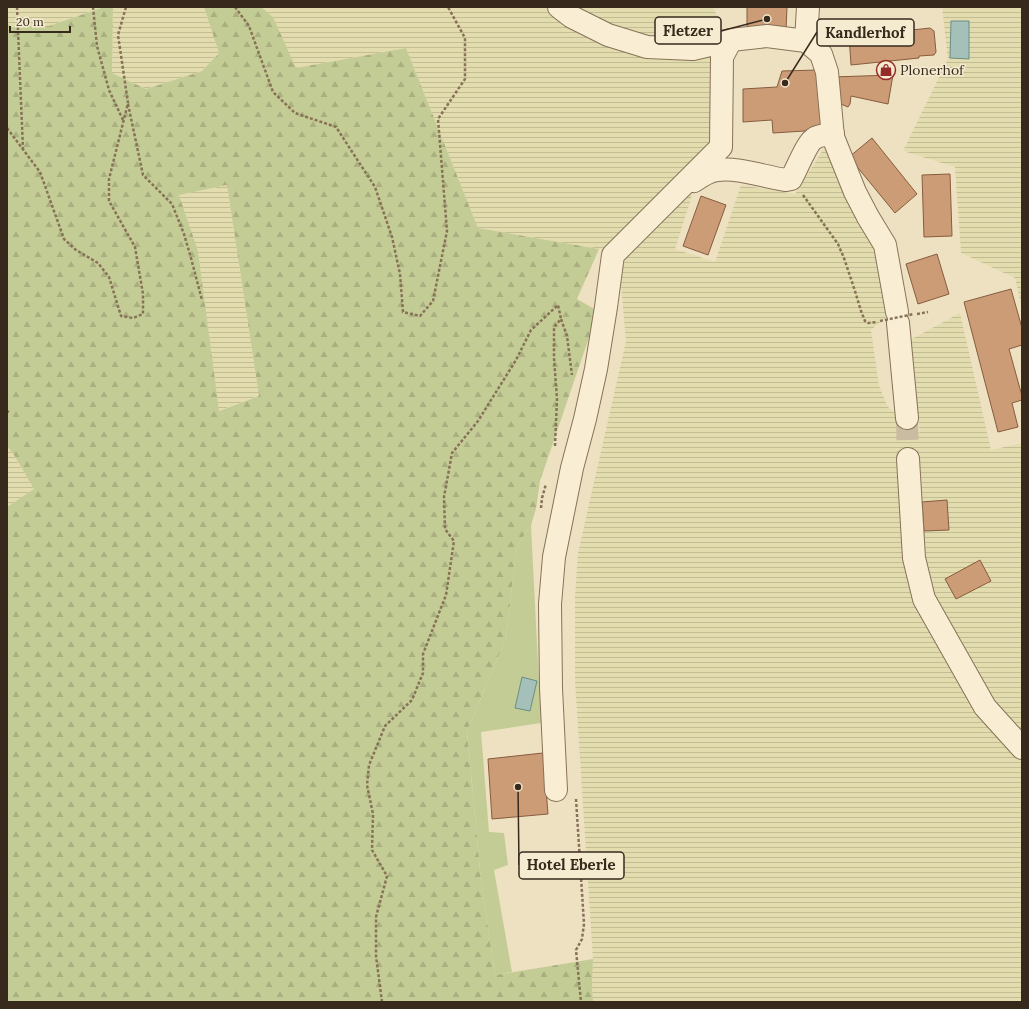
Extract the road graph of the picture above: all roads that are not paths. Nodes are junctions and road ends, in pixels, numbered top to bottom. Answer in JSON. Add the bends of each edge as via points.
{"nodes":[{"id":1,"x":559,"y":7,"type":"edge"},
{"id":2,"x":808,"y":7,"type":"edge"},
{"id":3,"x":731,"y":40,"type":"junction"},
{"id":4,"x":806,"y":41,"type":"junction"},
{"id":5,"x":833,"y":134,"type":"junction"},
{"id":6,"x":688,"y":180,"type":"junction"},
{"id":7,"x":907,"y":418,"type":"tunnel mouth"},
{"id":8,"x":908,"y":459,"type":"tunnel mouth"},
{"id":9,"x":1022,"y":748,"type":"edge"},
{"id":10,"x":566,"y":794,"type":"road end"}],
"edges":[{"from":1,"to":3,"type":"street","via":[[572,17],[608,35],[646,47],[693,49]]},
{"from":2,"to":4,"type":"street"},
{"from":3,"to":4,"type":"street","via":[[767,36]]},
{"from":3,"to":6,"type":"street","via":[[722,57],[721,147]]},
{"from":4,"to":5,"type":"street","via":[[821,54],[827,72]]},
{"from":5,"to":6,"type":"street","via":[[811,141],[791,179],[717,170],[694,181]]},
{"from":5,"to":7,"type":"street","via":[[855,192],[885,245],[897,317]]},
{"from":6,"to":10,"type":"street","via":[[613,255],[596,369],[572,468],[554,564],[550,604],[551,688]]},
{"from":8,"to":9,"type":"street","via":[[914,558],[924,599],[985,707]]}]}
